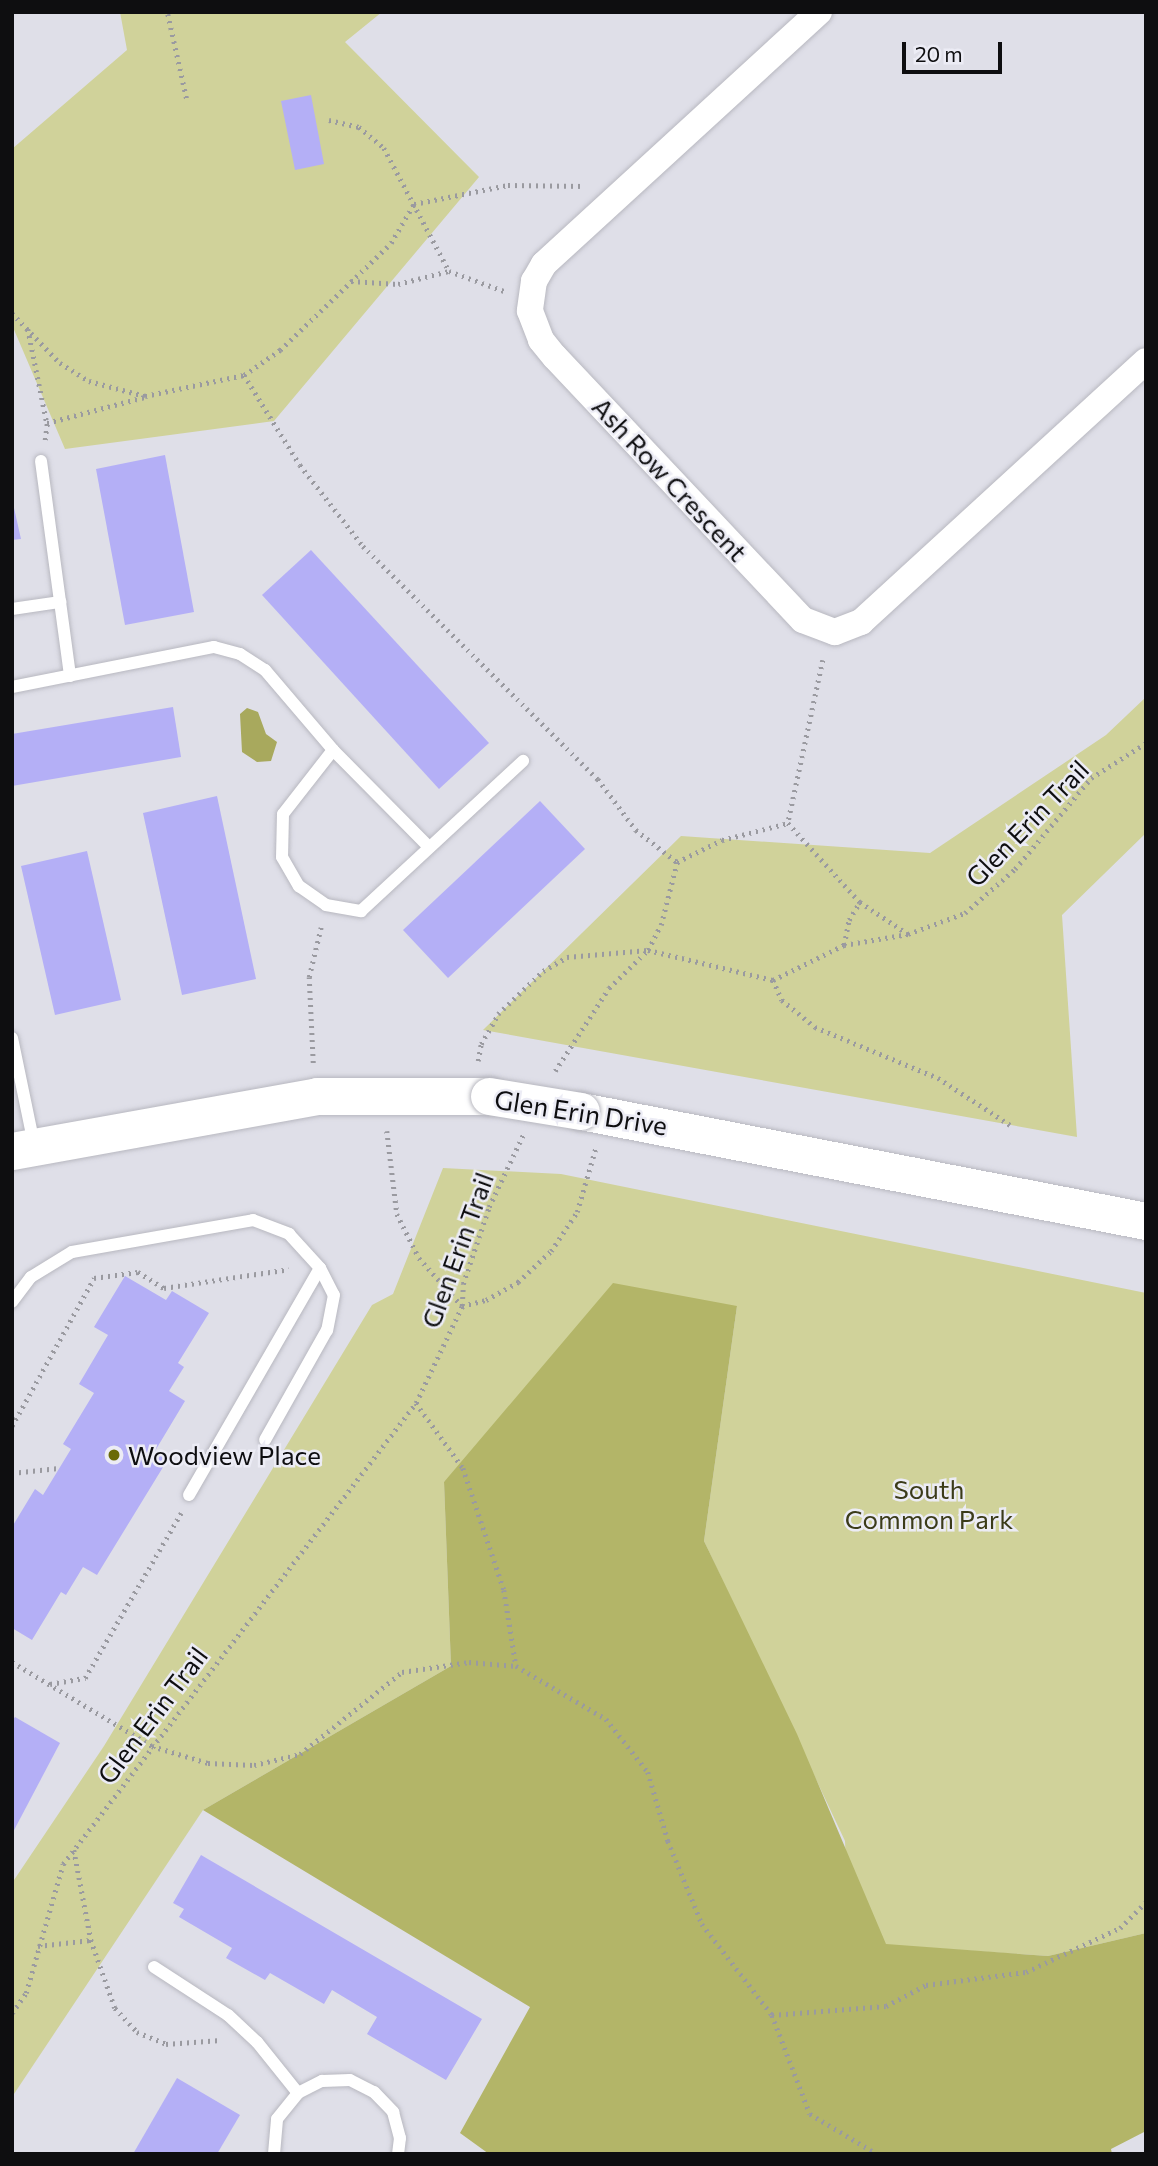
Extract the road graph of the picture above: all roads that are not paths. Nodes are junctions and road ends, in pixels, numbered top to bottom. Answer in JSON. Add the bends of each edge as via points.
{"nodes":[{"id":1,"x":819,"y":12,"type":"edge"},
{"id":2,"x":1146,"y":361,"type":"edge"},
{"id":3,"x":41,"y":461,"type":"dead end"},
{"id":4,"x":60,"y":602,"type":"junction"},
{"id":5,"x":12,"y":609,"type":"edge"},
{"id":6,"x":70,"y":676,"type":"junction"},
{"id":7,"x":12,"y":687,"type":"edge"},
{"id":8,"x":333,"y":750,"type":"junction"},
{"id":9,"x":523,"y":761,"type":"dead end"},
{"id":10,"x":428,"y":846,"type":"junction"},
{"id":11,"x":12,"y":1038,"type":"edge"},
{"id":12,"x":24,"y":1149,"type":"edge"},
{"id":13,"x":1146,"y":1221,"type":"edge"},
{"id":14,"x":320,"y":1268,"type":"junction"},
{"id":15,"x":12,"y":1302,"type":"edge"},
{"id":16,"x":265,"y":1440,"type":"dead end"},
{"id":17,"x":189,"y":1495,"type":"road end"},
{"id":18,"x":154,"y":1967,"type":"dead end"},
{"id":19,"x":298,"y":2093,"type":"junction"},
{"id":20,"x":274,"y":2154,"type":"edge"},
{"id":21,"x":398,"y":2154,"type":"edge"}],
"edges":[{"from":1,"to":2,"type":"street","name":"Ash Row Crescent","via":[[544,264],[530,301],[532,321],[547,348],[803,620],[828,632],[861,622]]},
{"from":3,"to":4,"type":"lane"},
{"from":4,"to":5,"type":"lane"},
{"from":4,"to":6,"type":"lane"},
{"from":6,"to":7,"type":"lane"},
{"from":6,"to":8,"type":"lane","via":[[214,648],[240,653],[265,670]]},
{"from":8,"to":10,"type":"lane"},
{"from":8,"to":10,"type":"lane","via":[[283,814],[282,857],[299,886],[326,905],[361,911]]},
{"from":9,"to":10,"type":"lane"},
{"from":11,"to":12,"type":"lane"},
{"from":12,"to":13,"type":"street","name":"Glen Erin Drive","bridge":true,"via":[[317,1096],[480,1096],[593,1112]]},
{"from":14,"to":15,"type":"lane","via":[[289,1234],[253,1220],[72,1252],[31,1277]]},
{"from":14,"to":16,"type":"lane","via":[[334,1295],[327,1329]]},
{"from":14,"to":17,"type":"lane"},
{"from":18,"to":19,"type":"lane","via":[[228,2015]]},
{"from":19,"to":20,"type":"lane","via":[[277,2119]]},
{"from":19,"to":21,"type":"lane","via":[[322,2081],[350,2081],[374,2092],[393,2112],[400,2138]]}]}
